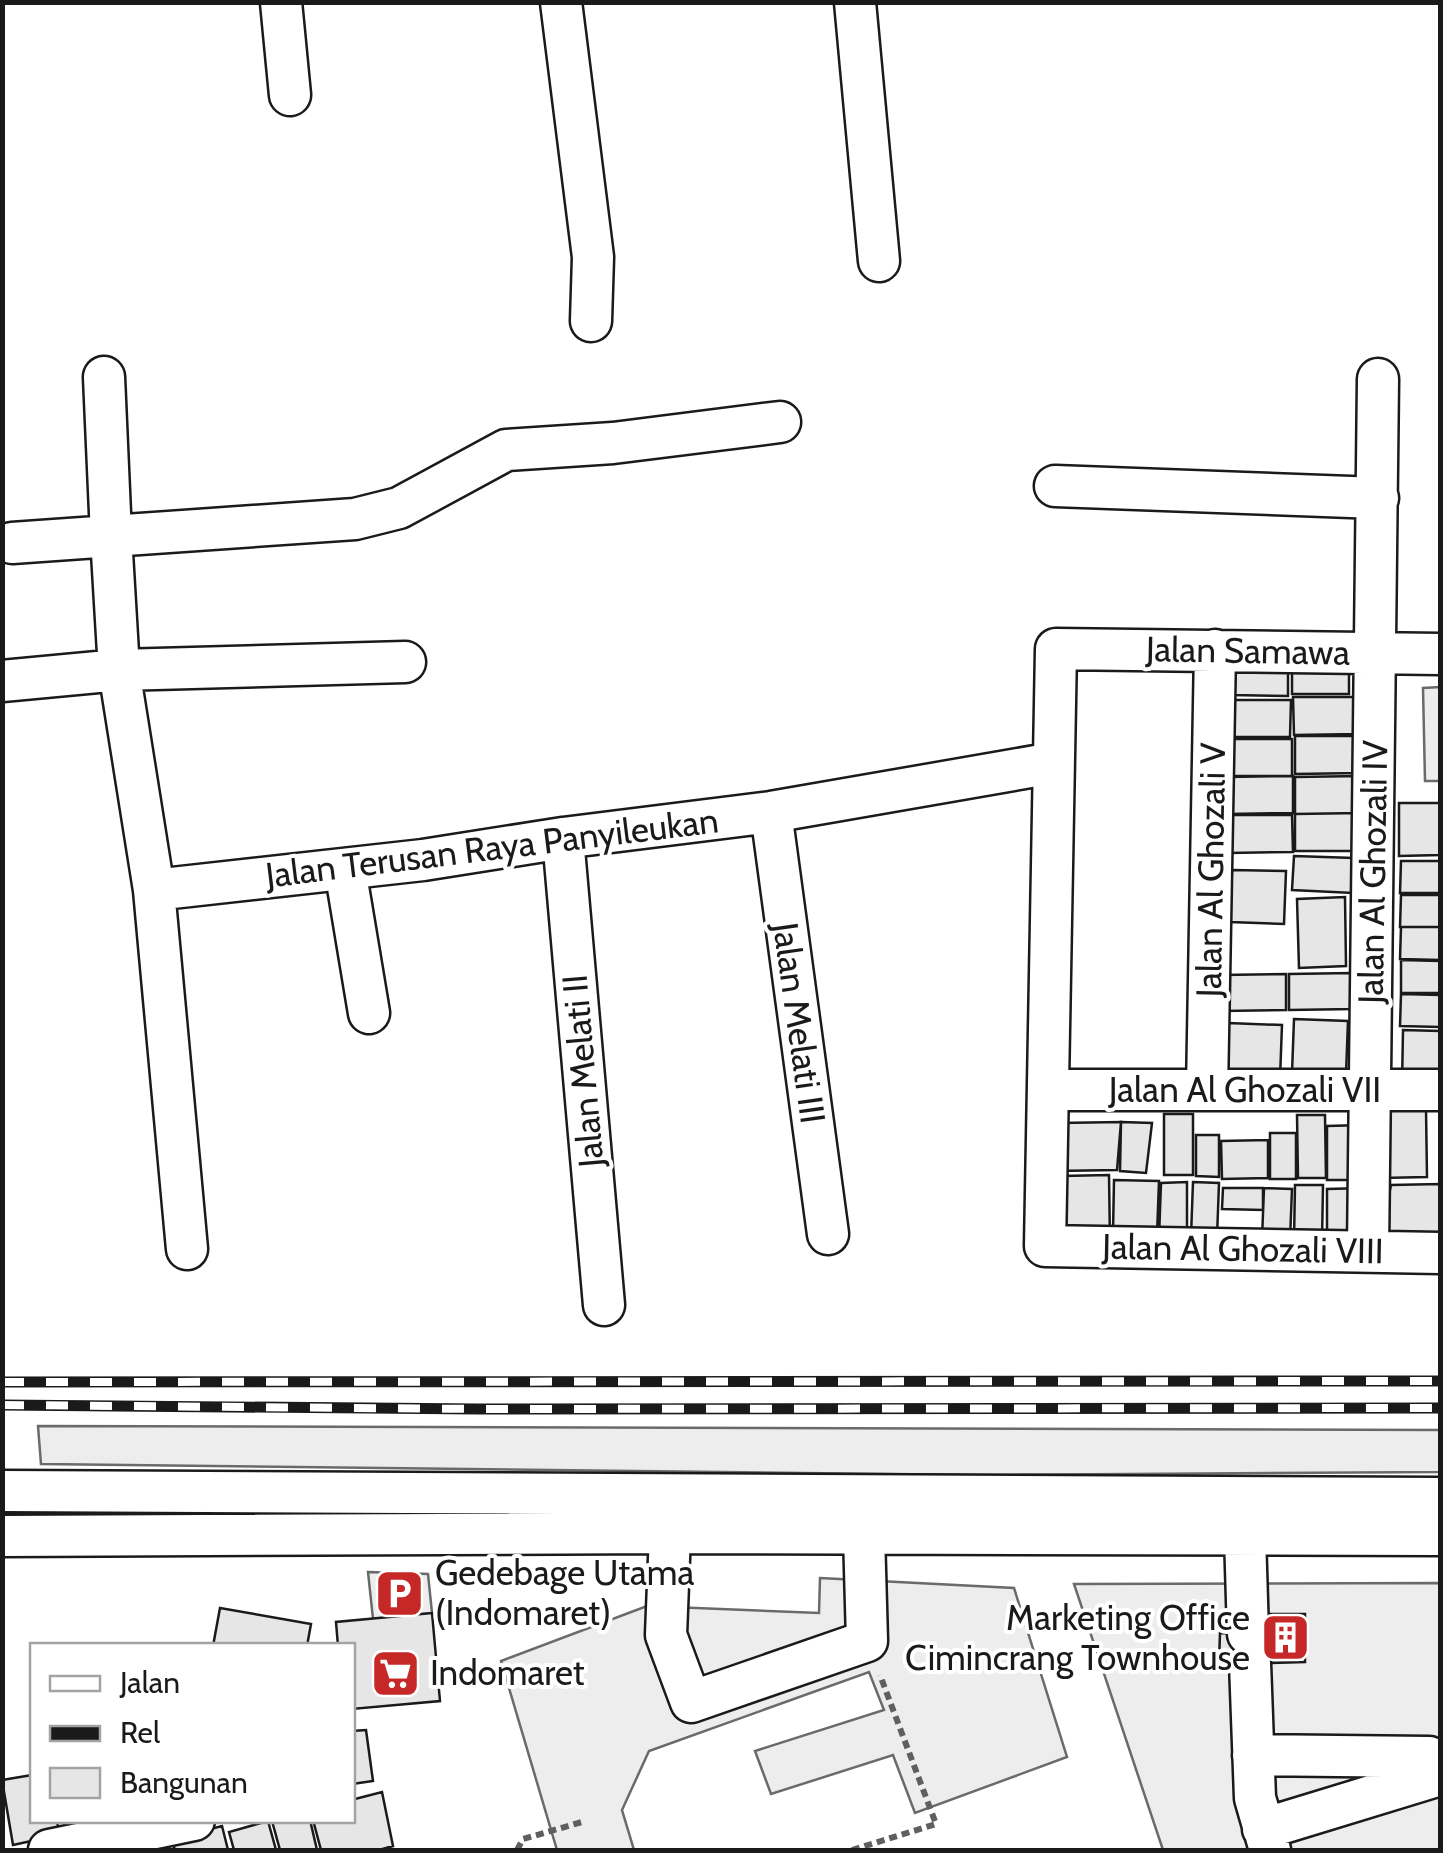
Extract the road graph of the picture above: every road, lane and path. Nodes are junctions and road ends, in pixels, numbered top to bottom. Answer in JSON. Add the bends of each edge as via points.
{"nodes":[{"id":1,"x":281,"y":2,"type":"edge"},
{"id":2,"x":561,"y":2,"type":"edge"},
{"id":3,"x":855,"y":2,"type":"edge"},
{"id":4,"x":290,"y":95,"type":"dead end"},
{"id":5,"x":878,"y":261,"type":"dead end"},
{"id":6,"x":591,"y":321,"type":"dead end"},
{"id":7,"x":104,"y":377,"type":"dead end"},
{"id":8,"x":1378,"y":379,"type":"dead end"},
{"id":9,"x":780,"y":422,"type":"dead end"},
{"id":10,"x":1055,"y":486,"type":"dead end"},
{"id":11,"x":1378,"y":498,"type":"junction"},
{"id":12,"x":111,"y":536,"type":"junction"},
{"id":13,"x":12,"y":542,"type":"dead end"},
{"id":14,"x":1215,"y":650,"type":"junction"},
{"id":15,"x":1376,"y":654,"type":"junction"},
{"id":16,"x":1440,"y":654,"type":"edge"},
{"id":17,"x":404,"y":662,"type":"dead end"},
{"id":18,"x":119,"y":670,"type":"junction"},
{"id":19,"x":2,"y":682,"type":"edge"},
{"id":20,"x":1053,"y":764,"type":"junction"},
{"id":21,"x":771,"y":812,"type":"junction"},
{"id":22,"x":563,"y":838,"type":"junction"},
{"id":23,"x":345,"y":869,"type":"junction"},
{"id":24,"x":154,"y":890,"type":"junction"},
{"id":25,"x":369,"y":1013,"type":"dead end"},
{"id":26,"x":1049,"y":1090,"type":"junction"},
{"id":27,"x":1207,"y":1090,"type":"junction"},
{"id":28,"x":1371,"y":1090,"type":"junction"},
{"id":29,"x":1440,"y":1090,"type":"edge"},
{"id":30,"x":828,"y":1234,"type":"dead end"},
{"id":31,"x":187,"y":1249,"type":"dead end"},
{"id":32,"x":1368,"y":1251,"type":"junction"},
{"id":33,"x":1440,"y":1252,"type":"edge"},
{"id":34,"x":604,"y":1305,"type":"dead end"},
{"id":35,"x":2,"y":1491,"type":"edge"},
{"id":36,"x":1440,"y":1498,"type":"edge"},
{"id":37,"x":670,"y":1533,"type":"junction"},
{"id":38,"x":864,"y":1534,"type":"junction"},
{"id":39,"x":1244,"y":1535,"type":"junction"},
{"id":40,"x":1440,"y":1535,"type":"edge"},
{"id":41,"x":2,"y":1536,"type":"edge"},
{"id":42,"x":867,"y":1641,"type":"junction"},
{"id":43,"x":1253,"y":1755,"type":"junction"},
{"id":44,"x":1440,"y":1766,"type":"edge"},
{"id":45,"x":1440,"y":1775,"type":"edge"},
{"id":46,"x":582,"y":1822,"type":"dead end"},
{"id":47,"x":180,"y":1823,"type":"edge"},
{"id":48,"x":1267,"y":1840,"type":"edge"},
{"id":49,"x":49,"y":1850,"type":"edge"},
{"id":50,"x":517,"y":1850,"type":"edge"},
{"id":51,"x":852,"y":1850,"type":"edge"}],
"edges":[{"from":1,"to":4,"type":"street"},
{"from":2,"to":6,"type":"street","via":[[593,257]]},
{"from":3,"to":5,"type":"street"},
{"from":7,"to":12,"type":"street"},
{"from":8,"to":11,"type":"street","name":"Jalan Al Ghozali IV"},
{"from":9,"to":12,"type":"street","via":[[506,450],[400,508],[355,519]]},
{"from":10,"to":11,"type":"street"},
{"from":11,"to":15,"type":"street","name":"Jalan Al Ghozali IV"},
{"from":12,"to":13,"type":"street"},
{"from":12,"to":18,"type":"street"},
{"from":14,"to":15,"type":"street","name":"Jalan Samawa"},
{"from":14,"to":20,"type":"street","name":"Jalan Samawa","via":[[1056,649]]},
{"from":14,"to":27,"type":"street","name":"Jalan Al Ghozali V"},
{"from":15,"to":16,"type":"street","name":"Jalan Samawa"},
{"from":15,"to":28,"type":"street","name":"Jalan Al Ghozali IV"},
{"from":17,"to":18,"type":"street"},
{"from":18,"to":19,"type":"street"},
{"from":18,"to":24,"type":"street"},
{"from":20,"to":21,"type":"street","name":"Jalan Terusan Raya Panyileukan"},
{"from":20,"to":26,"type":"street"},
{"from":21,"to":22,"type":"street","name":"Jalan Terusan Raya Panyileukan"},
{"from":21,"to":30,"type":"street","name":"Jalan Melati III"},
{"from":22,"to":23,"type":"street","name":"Jalan Terusan Raya Panyileukan"},
{"from":22,"to":34,"type":"street","name":"Jalan Melati II"},
{"from":23,"to":24,"type":"street","name":"Jalan Terusan Raya Panyileukan"},
{"from":23,"to":25,"type":"street"},
{"from":24,"to":31,"type":"street"},
{"from":26,"to":27,"type":"street","name":"Jalan Al Ghozali VII"},
{"from":26,"to":32,"type":"street","name":"Jalan Al Ghozali VIII","via":[[1045,1246]]},
{"from":27,"to":28,"type":"street","name":"Jalan Al Ghozali VII"},
{"from":28,"to":29,"type":"street","name":"Jalan Al Ghozali VII"},
{"from":28,"to":32,"type":"street","name":"Jalan Al Ghozali IV"},
{"from":32,"to":33,"type":"street","name":"Jalan Al Ghozali VIII"},
{"from":35,"to":36,"type":"street"},
{"from":37,"to":38,"type":"street"},
{"from":37,"to":41,"type":"street"},
{"from":37,"to":42,"type":"street","via":[[666,1635],[691,1702]]},
{"from":38,"to":39,"type":"street"},
{"from":38,"to":42,"type":"street"},
{"from":39,"to":40,"type":"street"},
{"from":39,"to":43,"type":"street"},
{"from":42,"to":51,"type":"path","via":[[936,1824]]},
{"from":43,"to":44,"type":"street","via":[[1429,1758]]},
{"from":43,"to":48,"type":"street","via":[[1254,1798]]},
{"from":45,"to":48,"type":"street"},
{"from":46,"to":50,"type":"path","via":[[523,1838]]},
{"from":47,"to":49,"type":"street"}]}
